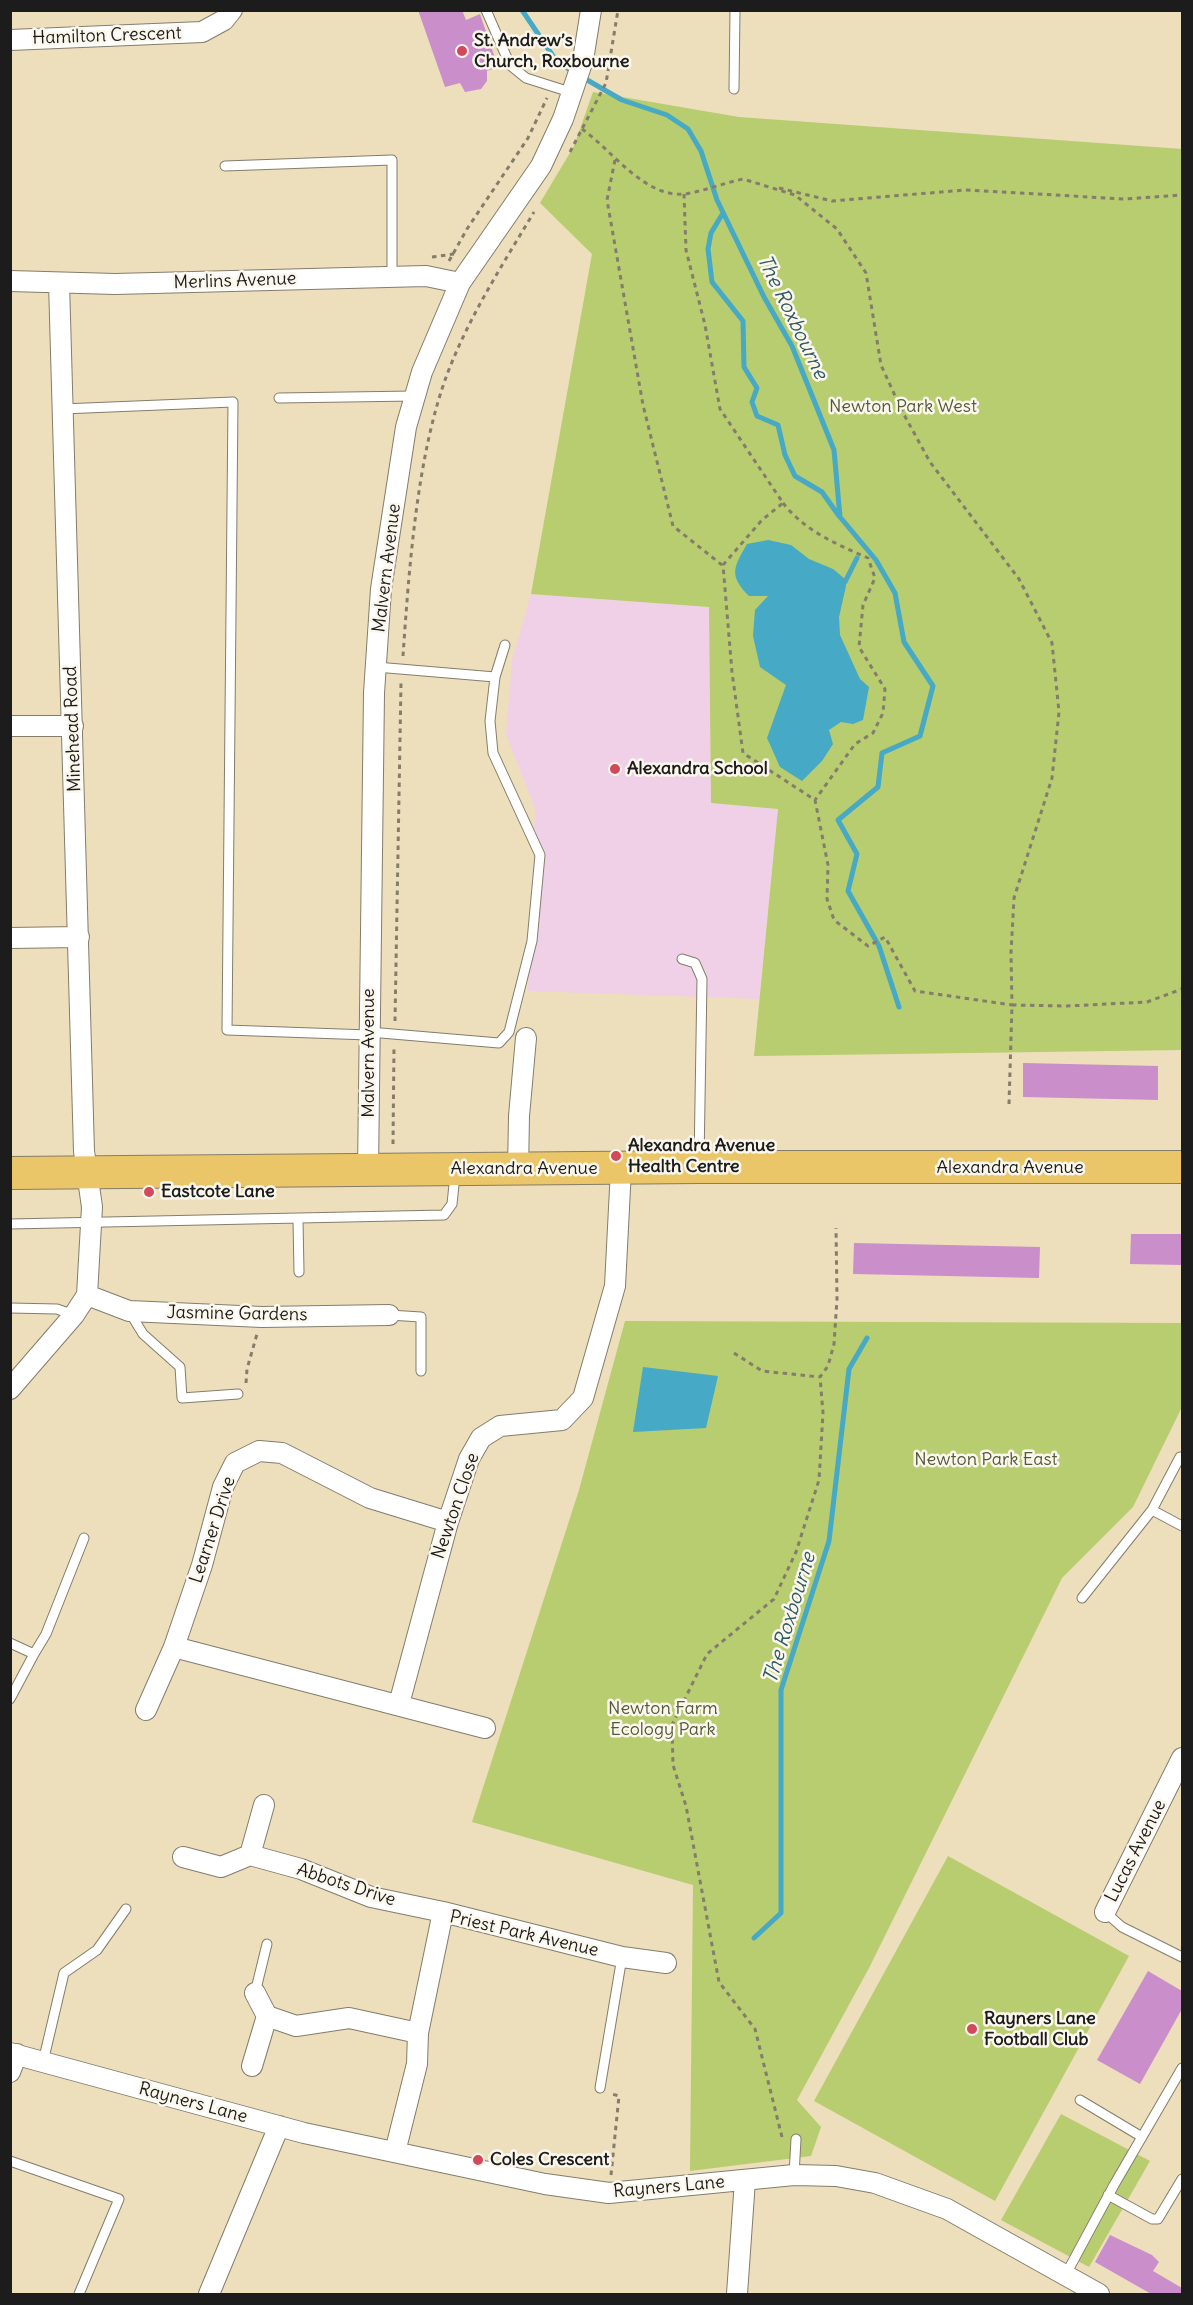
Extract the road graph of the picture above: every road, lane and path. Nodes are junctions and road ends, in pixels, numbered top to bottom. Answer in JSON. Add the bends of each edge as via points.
{"nodes":[{"id":1,"x":232,"y":10,"type":"edge"},
{"id":2,"x":486,"y":10,"type":"edge"},
{"id":3,"x":591,"y":10,"type":"edge"},
{"id":4,"x":618,"y":10,"type":"edge"},
{"id":5,"x":735,"y":10,"type":"edge"},
{"id":6,"x":10,"y":40,"type":"edge"},
{"id":7,"x":734,"y":89,"type":"dead end"},
{"id":8,"x":573,"y":93,"type":"junction"},
{"id":9,"x":563,"y":119,"type":"junction"},
{"id":10,"x":583,"y":129,"type":"junction"},
{"id":11,"x":568,"y":155,"type":"dead end"},
{"id":12,"x":615,"y":160,"type":"junction"},
{"id":13,"x":225,"y":166,"type":"dead end"},
{"id":14,"x":743,"y":179,"type":"junction"},
{"id":15,"x":684,"y":194,"type":"junction"},
{"id":16,"x":1182,"y":195,"type":"edge"},
{"id":17,"x":539,"y":204,"type":"dead end"},
{"id":18,"x":392,"y":276,"type":"junction"},
{"id":19,"x":10,"y":281,"type":"edge"},
{"id":20,"x":59,"y":283,"type":"junction"},
{"id":21,"x":460,"y":283,"type":"junction"},
{"id":22,"x":415,"y":396,"type":"junction"},
{"id":23,"x":279,"y":398,"type":"dead end"},
{"id":24,"x":62,"y":409,"type":"junction"},
{"id":25,"x":783,"y":503,"type":"junction"},
{"id":26,"x":723,"y":565,"type":"junction"},
{"id":27,"x":505,"y":645,"type":"dead end"},
{"id":28,"x":376,"y":668,"type":"junction"},
{"id":29,"x":402,"y":669,"type":"junction"},
{"id":30,"x":495,"y":677,"type":"junction"},
{"id":31,"x":10,"y":726,"type":"edge"},
{"id":32,"x":73,"y":726,"type":"junction"},
{"id":33,"x":815,"y":800,"type":"junction"},
{"id":34,"x":79,"y":937,"type":"junction"},
{"id":35,"x":10,"y":938,"type":"edge"},
{"id":36,"x":682,"y":958,"type":"dead end"},
{"id":37,"x":1182,"y":989,"type":"edge"},
{"id":38,"x":1012,"y":1005,"type":"junction"},
{"id":39,"x":369,"y":1033,"type":"junction"},
{"id":40,"x":395,"y":1034,"type":"junction"},
{"id":41,"x":526,"y":1038,"type":"dead end"},
{"id":42,"x":1008,"y":1104,"type":"dead end"},
{"id":43,"x":393,"y":1148,"type":"dead end"},
{"id":44,"x":699,"y":1167,"type":"junction"},
{"id":45,"x":1182,"y":1167,"type":"edge"},
{"id":46,"x":621,"y":1168,"type":"junction"},
{"id":47,"x":368,"y":1170,"type":"junction"},
{"id":48,"x":456,"y":1170,"type":"junction"},
{"id":49,"x":518,"y":1170,"type":"junction"},
{"id":50,"x":10,"y":1173,"type":"edge"},
{"id":51,"x":87,"y":1174,"type":"junction"},
{"id":52,"x":298,"y":1220,"type":"junction"},
{"id":53,"x":92,"y":1222,"type":"junction"},
{"id":54,"x":10,"y":1224,"type":"edge"},
{"id":55,"x":836,"y":1228,"type":"dead end"},
{"id":56,"x":299,"y":1272,"type":"dead end"},
{"id":57,"x":87,"y":1295,"type":"junction"},
{"id":58,"x":10,"y":1308,"type":"edge"},
{"id":59,"x":129,"y":1311,"type":"junction"},
{"id":60,"x":74,"y":1315,"type":"junction"},
{"id":61,"x":389,"y":1315,"type":"joint"},
{"id":62,"x":262,"y":1317,"type":"junction"},
{"id":63,"x":734,"y":1353,"type":"dead end"},
{"id":64,"x":421,"y":1371,"type":"dead end"},
{"id":65,"x":820,"y":1377,"type":"junction"},
{"id":66,"x":10,"y":1389,"type":"edge"},
{"id":67,"x":238,"y":1394,"type":"joint"},
{"id":68,"x":1180,"y":1457,"type":"dead end"},
{"id":69,"x":1152,"y":1510,"type":"junction"},
{"id":70,"x":448,"y":1521,"type":"junction"},
{"id":71,"x":1182,"y":1526,"type":"edge"},
{"id":72,"x":84,"y":1538,"type":"dead end"},
{"id":73,"x":1082,"y":1598,"type":"dead end"},
{"id":74,"x":10,"y":1643,"type":"edge"},
{"id":75,"x":174,"y":1647,"type":"junction"},
{"id":76,"x":34,"y":1654,"type":"junction"},
{"id":77,"x":10,"y":1699,"type":"edge"},
{"id":78,"x":399,"y":1704,"type":"junction"},
{"id":79,"x":146,"y":1710,"type":"dead end"},
{"id":80,"x":485,"y":1728,"type":"dead end"},
{"id":81,"x":1182,"y":1758,"type":"edge"},
{"id":82,"x":264,"y":1805,"type":"dead end"},
{"id":83,"x":250,"y":1855,"type":"junction"},
{"id":84,"x":183,"y":1857,"type":"dead end"},
{"id":85,"x":126,"y":1909,"type":"dead end"},
{"id":86,"x":443,"y":1912,"type":"junction"},
{"id":87,"x":1105,"y":1912,"type":"joint"},
{"id":88,"x":267,"y":1944,"type":"dead end"},
{"id":89,"x":622,"y":1957,"type":"junction"},
{"id":90,"x":1182,"y":1958,"type":"edge"},
{"id":91,"x":666,"y":1964,"type":"dead end"},
{"id":92,"x":255,"y":1993,"type":"joint"},
{"id":93,"x":267,"y":2016,"type":"junction"},
{"id":94,"x":418,"y":2032,"type":"junction"},
{"id":95,"x":13,"y":2059,"type":"edge"},
{"id":96,"x":43,"y":2062,"type":"junction"},
{"id":97,"x":252,"y":2066,"type":"dead end"},
{"id":98,"x":1182,"y":2068,"type":"edge"},
{"id":99,"x":600,"y":2088,"type":"joint"},
{"id":100,"x":1080,"y":2100,"type":"dead end"},
{"id":101,"x":279,"y":2126,"type":"junction"},
{"id":102,"x":1142,"y":2137,"type":"junction"},
{"id":103,"x":783,"y":2139,"type":"dead end"},
{"id":104,"x":796,"y":2139,"type":"dead end"},
{"id":105,"x":394,"y":2152,"type":"junction"},
{"id":106,"x":10,"y":2161,"type":"edge"},
{"id":107,"x":794,"y":2175,"type":"junction"},
{"id":108,"x":1182,"y":2179,"type":"edge"},
{"id":109,"x":745,"y":2180,"type":"junction"},
{"id":110,"x":609,"y":2193,"type":"junction"},
{"id":111,"x":1108,"y":2195,"type":"junction"},
{"id":112,"x":1065,"y":2276,"type":"junction"},
{"id":113,"x":210,"y":2294,"type":"edge"},
{"id":114,"x":79,"y":2295,"type":"edge"},
{"id":115,"x":737,"y":2295,"type":"edge"},
{"id":116,"x":1100,"y":2295,"type":"edge"}],
"edges":[{"from":1,"to":6,"type":"street","name":"Hamilton Crescent","via":[[224,20],[202,32]]},
{"from":2,"to":8,"type":"lane","via":[[510,65],[525,78]]},
{"from":3,"to":8,"type":"street","name":"Malvern Avenue"},
{"from":4,"to":10,"type":"path","via":[[606,83]]},
{"from":5,"to":7,"type":"lane"},
{"from":8,"to":9,"type":"street","name":"Malvern Avenue"},
{"from":9,"to":10,"type":"path"},
{"from":9,"to":21,"type":"street","name":"Malvern Avenue","via":[[541,166]]},
{"from":10,"to":11,"type":"path"},
{"from":10,"to":12,"type":"path"},
{"from":12,"to":15,"type":"path","via":[[657,191]]},
{"from":12,"to":26,"type":"path","via":[[607,200],[643,405],[673,526]]},
{"from":13,"to":18,"type":"lane","via":[[392,160]]},
{"from":14,"to":15,"type":"path"},
{"from":14,"to":16,"type":"path","via":[[832,201],[965,190],[1125,199]]},
{"from":14,"to":38,"type":"path","via":[[795,195],[837,229],[866,273],[881,365],[902,411],[930,462],[1018,579],[1052,643],[1059,712],[1052,778],[1014,898]]},
{"from":15,"to":25,"type":"path","via":[[686,250],[720,409]]},
{"from":17,"to":29,"type":"path","via":[[472,316],[447,374],[429,438],[417,516]]},
{"from":18,"to":20,"type":"street","name":"Merlins Avenue"},
{"from":18,"to":21,"type":"street","name":"Merlins Avenue","via":[[426,276]]},
{"from":19,"to":20,"type":"street","name":"Merlins Avenue"},
{"from":20,"to":24,"type":"street","name":"Minehead Road"},
{"from":21,"to":22,"type":"street","name":"Malvern Avenue"},
{"from":22,"to":23,"type":"lane"},
{"from":22,"to":28,"type":"street","name":"Malvern Avenue","via":[[406,427],[381,590]]},
{"from":24,"to":32,"type":"street","name":"Minehead Road"},
{"from":24,"to":39,"type":"lane","via":[[233,402],[227,1030]]},
{"from":25,"to":26,"type":"path","via":[[762,519]]},
{"from":25,"to":33,"type":"path","via":[[821,537],[868,558],[875,578],[863,605],[859,647],[885,689],[883,713],[873,733],[855,744]]},
{"from":26,"to":33,"type":"path","via":[[743,753]]},
{"from":27,"to":30,"type":"lane"},
{"from":28,"to":29,"type":"lane"},
{"from":28,"to":39,"type":"street","name":"Malvern Avenue"},
{"from":29,"to":30,"type":"lane"},
{"from":29,"to":40,"type":"path"},
{"from":30,"to":40,"type":"lane","via":[[490,721],[493,753],[540,855],[532,941],[508,1032],[499,1043]]},
{"from":31,"to":32,"type":"street"},
{"from":32,"to":34,"type":"street","name":"Minehead Road"},
{"from":33,"to":38,"type":"path","via":[[828,865],[827,899],[834,920],[868,946],[885,938],[915,991]]},
{"from":34,"to":35,"type":"street"},
{"from":34,"to":51,"type":"street","name":"Minehead Road"},
{"from":36,"to":44,"type":"lane","via":[[695,963],[702,979]]},
{"from":37,"to":38,"type":"path","via":[[1147,1002]]},
{"from":38,"to":42,"type":"path"},
{"from":39,"to":40,"type":"lane"},
{"from":39,"to":47,"type":"street","name":"Malvern Avenue"},
{"from":40,"to":43,"type":"path"},
{"from":41,"to":49,"type":"street"},
{"from":44,"to":45,"type":"main road","name":"Alexandra Avenue"},
{"from":44,"to":46,"type":"main road","name":"Alexandra Avenue"},
{"from":46,"to":49,"type":"main road","name":"Alexandra Avenue"},
{"from":46,"to":70,"type":"street","name":"Newton Close","via":[[615,1286],[583,1398],[562,1420],[500,1426],[481,1438],[469,1459]]},
{"from":47,"to":48,"type":"main road","name":"Alexandra Avenue"},
{"from":47,"to":51,"type":"main road","name":"Alexandra Avenue"},
{"from":48,"to":49,"type":"main road","name":"Alexandra Avenue"},
{"from":48,"to":52,"type":"lane","via":[[452,1204],[444,1215]]},
{"from":50,"to":51,"type":"main road","name":"Alexandra Avenue"},
{"from":51,"to":53,"type":"street","name":"Minehead Road"},
{"from":52,"to":53,"type":"lane"},
{"from":52,"to":56,"type":"lane"},
{"from":53,"to":54,"type":"lane"},
{"from":53,"to":57,"type":"street","name":"Minehead Road"},
{"from":55,"to":65,"type":"path","via":[[834,1344],[828,1366]]},
{"from":57,"to":59,"type":"street","name":"Jasmine Gardens"},
{"from":57,"to":60,"type":"street"},
{"from":58,"to":60,"type":"lane","via":[[57,1309]]},
{"from":59,"to":62,"type":"street","name":"Jasmine Gardens"},
{"from":59,"to":67,"type":"lane","via":[[143,1334],[180,1368],[182,1398]]},
{"from":60,"to":66,"type":"street"},
{"from":61,"to":62,"type":"street","name":"Jasmine Gardens"},
{"from":61,"to":64,"type":"lane","via":[[421,1317]]},
{"from":62,"to":67,"type":"path","via":[[246,1386]]},
{"from":63,"to":65,"type":"path","via":[[762,1371]]},
{"from":65,"to":103,"type":"path","via":[[823,1413],[819,1480],[796,1552],[774,1599],[707,1654],[672,1725],[673,1765],[686,1806],[719,1982],[755,2029]]},
{"from":68,"to":69,"type":"lane"},
{"from":69,"to":71,"type":"lane"},
{"from":69,"to":73,"type":"lane"},
{"from":70,"to":75,"type":"street","name":"Learner Drive","via":[[370,1498],[282,1453],[259,1451],[235,1463],[223,1487]]},
{"from":70,"to":78,"type":"street","name":"Newton Close"},
{"from":72,"to":76,"type":"lane","via":[[46,1634]]},
{"from":74,"to":76,"type":"lane"},
{"from":75,"to":78,"type":"street"},
{"from":75,"to":79,"type":"street","name":"Learner Drive"},
{"from":76,"to":77,"type":"lane"},
{"from":78,"to":80,"type":"street"},
{"from":81,"to":87,"type":"street","name":"Lucas Avenue"},
{"from":82,"to":83,"type":"street"},
{"from":83,"to":84,"type":"street","via":[[221,1867]]},
{"from":83,"to":86,"type":"street","name":"Abbots Drive","via":[[301,1869],[371,1897]]},
{"from":85,"to":96,"type":"lane","via":[[97,1950],[64,1973]]},
{"from":86,"to":89,"type":"street","name":"Priest Park Avenue"},
{"from":86,"to":94,"type":"street","name":"Priest Park Avenue"},
{"from":87,"to":90,"type":"lane","via":[[1122,1927]]},
{"from":88,"to":92,"type":"lane"},
{"from":89,"to":91,"type":"street","name":"Priest Park Avenue"},
{"from":89,"to":99,"type":"lane"},
{"from":92,"to":93,"type":"street"},
{"from":93,"to":94,"type":"street","via":[[296,2026],[349,2018]]},
{"from":93,"to":97,"type":"street"},
{"from":94,"to":105,"type":"street","name":"Priest Park Avenue","via":[[417,2064]]},
{"from":95,"to":96,"type":"street","name":"Rayners Lane"},
{"from":96,"to":101,"type":"street","name":"Rayners Lane"},
{"from":98,"to":102,"type":"lane"},
{"from":99,"to":110,"type":"path","via":[[619,2096]]},
{"from":100,"to":102,"type":"lane"},
{"from":101,"to":105,"type":"street","name":"Rayners Lane"},
{"from":101,"to":113,"type":"street"},
{"from":102,"to":111,"type":"lane"},
{"from":104,"to":107,"type":"lane"},
{"from":105,"to":110,"type":"street","name":"Rayners Lane","via":[[545,2184]]},
{"from":106,"to":114,"type":"lane","via":[[120,2199]]},
{"from":107,"to":109,"type":"street","name":"Rayners Lane"},
{"from":107,"to":112,"type":"street","name":"Rayners Lane","via":[[836,2176],[908,2193],[947,2209]]},
{"from":108,"to":111,"type":"lane","via":[[1158,2219]]},
{"from":109,"to":110,"type":"street","name":"Rayners Lane"},
{"from":109,"to":115,"type":"street"},
{"from":111,"to":112,"type":"lane"},
{"from":112,"to":116,"type":"street","name":"Rayners Lane"}]}
